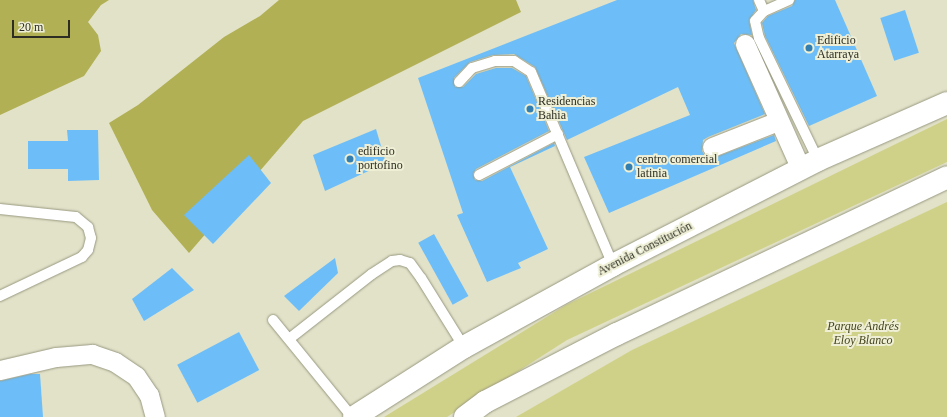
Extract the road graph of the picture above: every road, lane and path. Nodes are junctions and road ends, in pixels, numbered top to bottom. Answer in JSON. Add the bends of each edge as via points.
{"nodes":[{"id":1,"x":759,"y":0,"type":"edge"},
{"id":2,"x":789,"y":0,"type":"edge"},
{"id":3,"x":764,"y":11,"type":"junction"},
{"id":4,"x":745,"y":44,"type":"dead end"},
{"id":5,"x":459,"y":82,"type":"dead end"},
{"id":6,"x":947,"y":103,"type":"edge"},
{"id":7,"x":778,"y":121,"type":"junction"},
{"id":8,"x":558,"y":134,"type":"junction"},
{"id":9,"x":712,"y":147,"type":"dead end"},
{"id":10,"x":809,"y":165,"type":"junction"},
{"id":11,"x":479,"y":175,"type":"dead end"},
{"id":12,"x":947,"y":177,"type":"edge"},
{"id":13,"x":0,"y":209,"type":"edge"},
{"id":14,"x":613,"y":265,"type":"junction"},
{"id":15,"x":0,"y":296,"type":"edge"},
{"id":16,"x":273,"y":320,"type":"dead end"},
{"id":17,"x":289,"y":339,"type":"junction"},
{"id":18,"x":464,"y":347,"type":"junction"},
{"id":19,"x":0,"y":370,"type":"edge"},
{"id":20,"x":156,"y":417,"type":"edge"},
{"id":21,"x":353,"y":417,"type":"edge"},
{"id":22,"x":465,"y":417,"type":"edge"}],
"edges":[{"from":1,"to":3,"type":"lane"},
{"from":2,"to":3,"type":"lane"},
{"from":3,"to":10,"type":"lane","via":[[755,21],[759,38]]},
{"from":4,"to":7,"type":"street"},
{"from":5,"to":8,"type":"lane","via":[[472,68],[495,61],[514,61],[531,72]]},
{"from":6,"to":10,"type":"main road","name":"Avenida Constitución"},
{"from":7,"to":9,"type":"street"},
{"from":7,"to":10,"type":"street"},
{"from":8,"to":11,"type":"lane"},
{"from":8,"to":14,"type":"lane"},
{"from":10,"to":14,"type":"main road","name":"Avenida Constitución"},
{"from":12,"to":22,"type":"main road","via":[[617,334],[485,402]]},
{"from":13,"to":15,"type":"lane","via":[[76,217],[88,226],[91,238],[88,250],[82,257]]},
{"from":14,"to":18,"type":"main road","name":"Avenida Constitución"},
{"from":16,"to":17,"type":"lane"},
{"from":17,"to":18,"type":"lane","via":[[367,277],[392,260],[400,260],[410,263]]},
{"from":17,"to":21,"type":"lane"},
{"from":18,"to":21,"type":"main road","name":"Avenida Constitución"},
{"from":19,"to":20,"type":"street","via":[[56,357],[92,354],[115,362],[136,376],[149,395]]}]}
